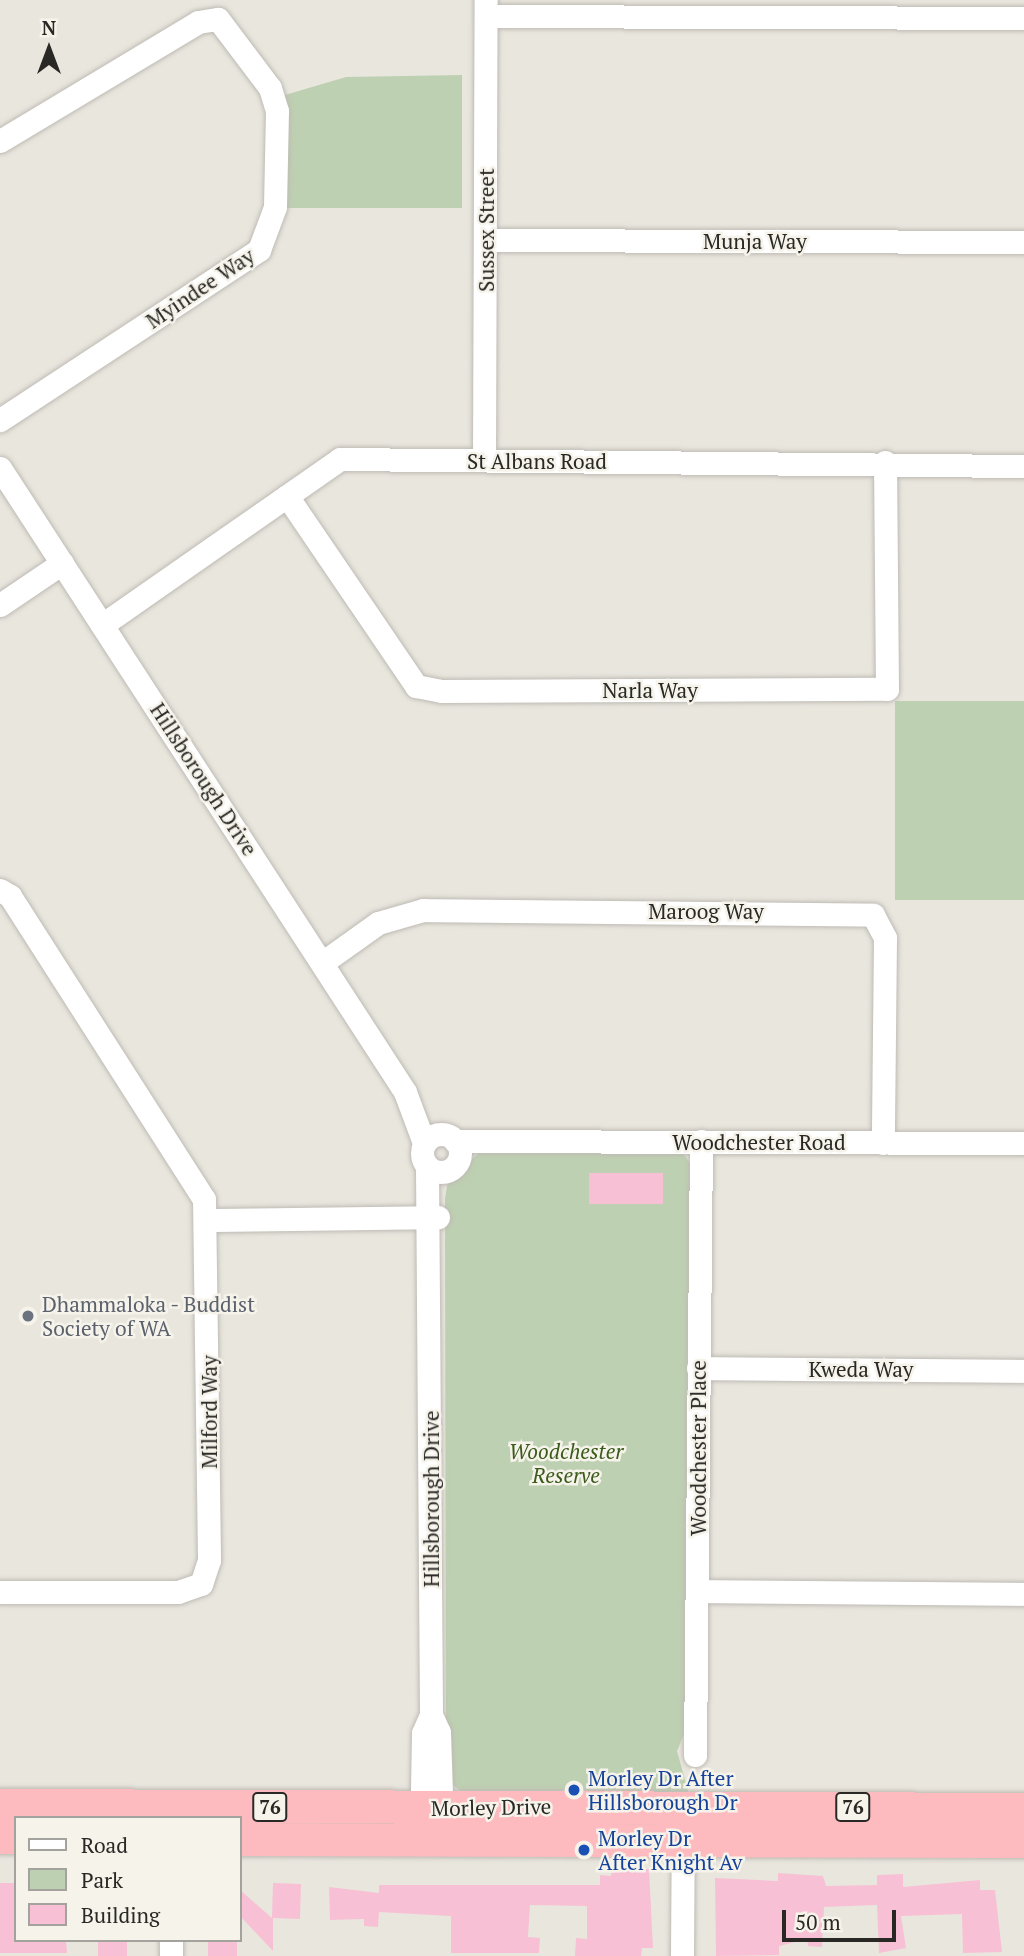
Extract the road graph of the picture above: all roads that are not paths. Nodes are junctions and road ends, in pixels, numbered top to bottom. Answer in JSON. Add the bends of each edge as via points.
{"nodes":[{"id":1,"x":486,"y":8,"type":"edge"},
{"id":2,"x":1024,"y":18,"type":"edge"},
{"id":3,"x":0,"y":141,"type":"edge"},
{"id":4,"x":487,"y":240,"type":"junction"},
{"id":5,"x":1024,"y":242,"type":"edge"},
{"id":6,"x":0,"y":420,"type":"edge"},
{"id":7,"x":484,"y":460,"type":"junction"},
{"id":8,"x":885,"y":462,"type":"junction"},
{"id":9,"x":1024,"y":466,"type":"edge"},
{"id":10,"x":0,"y":468,"type":"edge"},
{"id":11,"x":287,"y":496,"type":"junction"},
{"id":12,"x":62,"y":563,"type":"junction"},
{"id":13,"x":0,"y":605,"type":"edge"},
{"id":14,"x":102,"y":625,"type":"junction"},
{"id":15,"x":0,"y":890,"type":"edge"},
{"id":16,"x":322,"y":963,"type":"junction"},
{"id":17,"x":441,"y":1139,"type":"junction"},
{"id":18,"x":494,"y":1140,"type":"junction"},
{"id":19,"x":701,"y":1141,"type":"junction"},
{"id":20,"x":883,"y":1143,"type":"junction"},
{"id":21,"x":1024,"y":1143,"type":"edge"},
{"id":22,"x":444,"y":1168,"type":"junction"},
{"id":23,"x":432,"y":1217,"type":"junction"},
{"id":24,"x":207,"y":1220,"type":"junction"},
{"id":25,"x":698,"y":1368,"type":"junction"},
{"id":26,"x":1024,"y":1371,"type":"edge"},
{"id":27,"x":699,"y":1591,"type":"junction"},
{"id":28,"x":0,"y":1592,"type":"edge"},
{"id":29,"x":1024,"y":1594,"type":"edge"},
{"id":30,"x":695,"y":1755,"type":"dead end"},
{"id":31,"x":0,"y":1805,"type":"edge"},
{"id":32,"x":682,"y":1805,"type":"junction"},
{"id":33,"x":1024,"y":1809,"type":"edge"},
{"id":34,"x":430,"y":1824,"type":"junction"},
{"id":35,"x":242,"y":1839,"type":"edge"},
{"id":36,"x":684,"y":1841,"type":"junction"},
{"id":37,"x":1024,"y":1841,"type":"edge"},
{"id":38,"x":682,"y":1956,"type":"edge"}],
"edges":[{"from":1,"to":2,"type":"street"},
{"from":1,"to":4,"type":"street","name":"Sussex Street"},
{"from":3,"to":6,"type":"street","name":"Myindee Way","via":[[198,22],[218,19],[270,88],[277,111],[275,207],[259,250]]},
{"from":4,"to":5,"type":"street","name":"Munja Way"},
{"from":4,"to":7,"type":"street","name":"Sussex Street"},
{"from":7,"to":8,"type":"street","name":"St Albans Road"},
{"from":7,"to":11,"type":"street","name":"St Albans Road","via":[[340,459]]},
{"from":8,"to":9,"type":"street","name":"St Albans Road"},
{"from":8,"to":11,"type":"street","name":"Narla Way","via":[[887,689],[442,691],[416,686]]},
{"from":10,"to":12,"type":"street","name":"Hillsborough Drive"},
{"from":11,"to":14,"type":"street","name":"St Albans Road"},
{"from":12,"to":13,"type":"street"},
{"from":12,"to":14,"type":"street","name":"Hillsborough Drive"},
{"from":14,"to":16,"type":"street","name":"Hillsborough Drive"},
{"from":15,"to":24,"type":"street","name":"Milford Way","via":[[10,896],[204,1199]]},
{"from":16,"to":17,"type":"street","name":"Hillsborough Drive"},
{"from":16,"to":20,"type":"street","name":"Maroog Way","via":[[378,923],[423,910],[873,915],[884,938]]},
{"from":17,"to":18,"type":"street","name":"Woodchester Road"},
{"from":17,"to":22,"type":"street"},
{"from":17,"to":22,"type":"street"},
{"from":18,"to":19,"type":"street","name":"Woodchester Road"},
{"from":18,"to":22,"type":"street"},
{"from":19,"to":20,"type":"street","name":"Woodchester Road"},
{"from":19,"to":25,"type":"street","name":"Woodchester Place"},
{"from":20,"to":21,"type":"street","name":"Woodchester Road"},
{"from":22,"to":23,"type":"street","name":"Hillsborough Drive"},
{"from":23,"to":24,"type":"street"},
{"from":23,"to":34,"type":"street","name":"Hillsborough Drive","via":[[431,1715],[423,1733],[422,1793]]},
{"from":24,"to":28,"type":"street","name":"Milford Way","via":[[209,1560],[201,1584],[178,1592]]},
{"from":25,"to":26,"type":"street","name":"Kweda Way"},
{"from":25,"to":27,"type":"street","name":"Woodchester Place"},
{"from":27,"to":29,"type":"street"},
{"from":27,"to":30,"type":"street","name":"Woodchester Place"},
{"from":31,"to":34,"type":"highway","name":"Morley Drive","number":"76"},
{"from":32,"to":33,"type":"highway","name":"Morley Drive","number":"76"},
{"from":32,"to":34,"type":"highway","name":"Morley Drive","number":"76"},
{"from":32,"to":36,"type":"street"},
{"from":34,"to":35,"type":"highway","name":"Morley Drive","number":"76"},
{"from":34,"to":36,"type":"highway","name":"Morley Drive","number":"76"},
{"from":36,"to":37,"type":"highway","name":"Morley Drive","number":"76"},
{"from":36,"to":38,"type":"street"}]}
